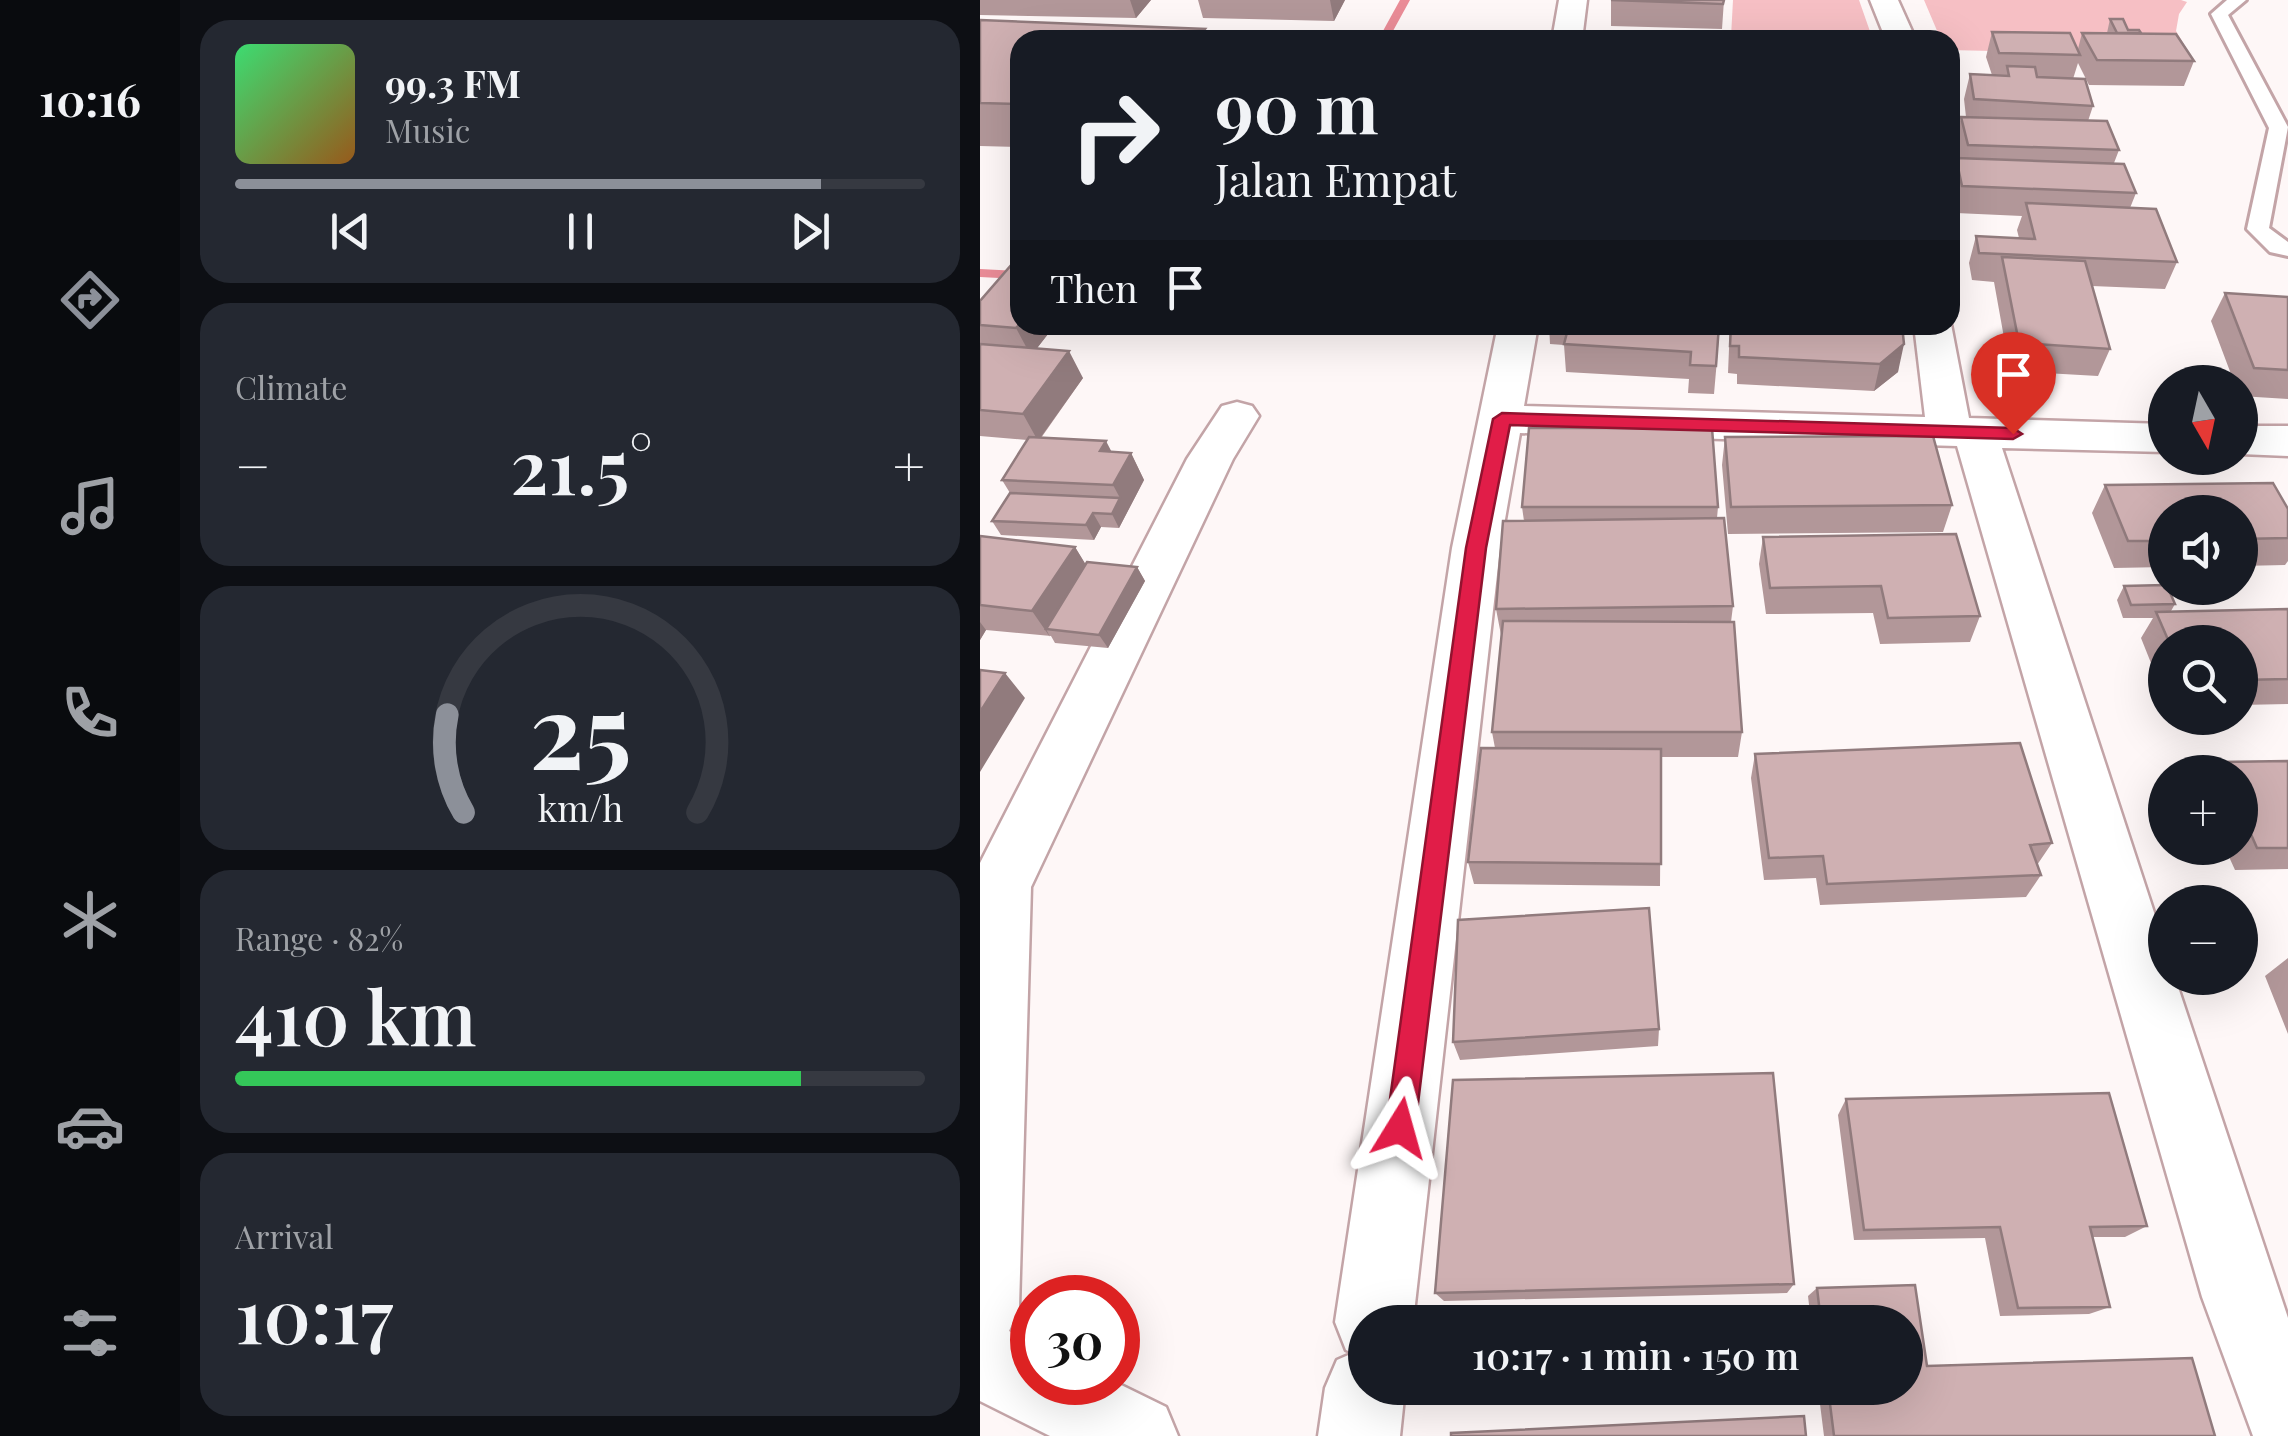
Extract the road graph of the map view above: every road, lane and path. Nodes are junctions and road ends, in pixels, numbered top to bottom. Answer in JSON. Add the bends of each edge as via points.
{"nodes":[{"id":1,"x":1574,"y":0,"type":"edge"},
{"id":2,"x":1884,"y":0,"type":"edge"},
{"id":3,"x":2238,"y":0,"type":"edge"},
{"id":4,"x":1568,"y":30,"type":"edge"},
{"id":5,"x":1897,"y":30,"type":"edge"},
{"id":6,"x":2288,"y":249,"type":"edge"},
{"id":7,"x":1516,"y":335,"type":"edge"},
{"id":8,"x":1937,"y":335,"type":"edge"},
{"id":9,"x":1237,"y":416,"type":"dead end"},
{"id":10,"x":1502,"y":419,"type":"junction"},
{"id":11,"x":1962,"y":432,"type":"junction"},
{"id":12,"x":2148,"y":437,"type":"edge"},
{"id":13,"x":2258,"y":441,"type":"edge"},
{"id":14,"x":2288,"y":442,"type":"edge"},
{"id":15,"x":990,"y":883,"type":"edge"},
{"id":16,"x":1376,"y":1305,"type":"edge"},
{"id":17,"x":980,"y":1308,"type":"edge"},
{"id":18,"x":980,"y":1360,"type":"edge"},
{"id":19,"x":1364,"y":1405,"type":"edge"},
{"id":20,"x":1050,"y":1416,"type":"edge"},
{"id":21,"x":2288,"y":1422,"type":"edge"},
{"id":22,"x":1137,"y":1436,"type":"edge"},
{"id":23,"x":1359,"y":1436,"type":"edge"}],
"edges":[{"from":1,"to":4,"type":"street"},
{"from":2,"to":5,"type":"street"},
{"from":3,"to":6,"type":"lane","via":[[2219,14],[2279,128],[2258,229]]},
{"from":7,"to":10,"type":"street"},
{"from":8,"to":11,"type":"street"},
{"from":9,"to":15,"type":"street"},
{"from":10,"to":11,"type":"street"},
{"from":10,"to":16,"type":"street","via":[[1476,548]]},
{"from":11,"to":12,"type":"street"},
{"from":11,"to":21,"type":"street","via":[[2241,1297]]},
{"from":13,"to":14,"type":"street"},
{"from":15,"to":17,"type":"street"},
{"from":18,"to":20,"type":"street"},
{"from":19,"to":23,"type":"street"},
{"from":20,"to":22,"type":"street"}]}
